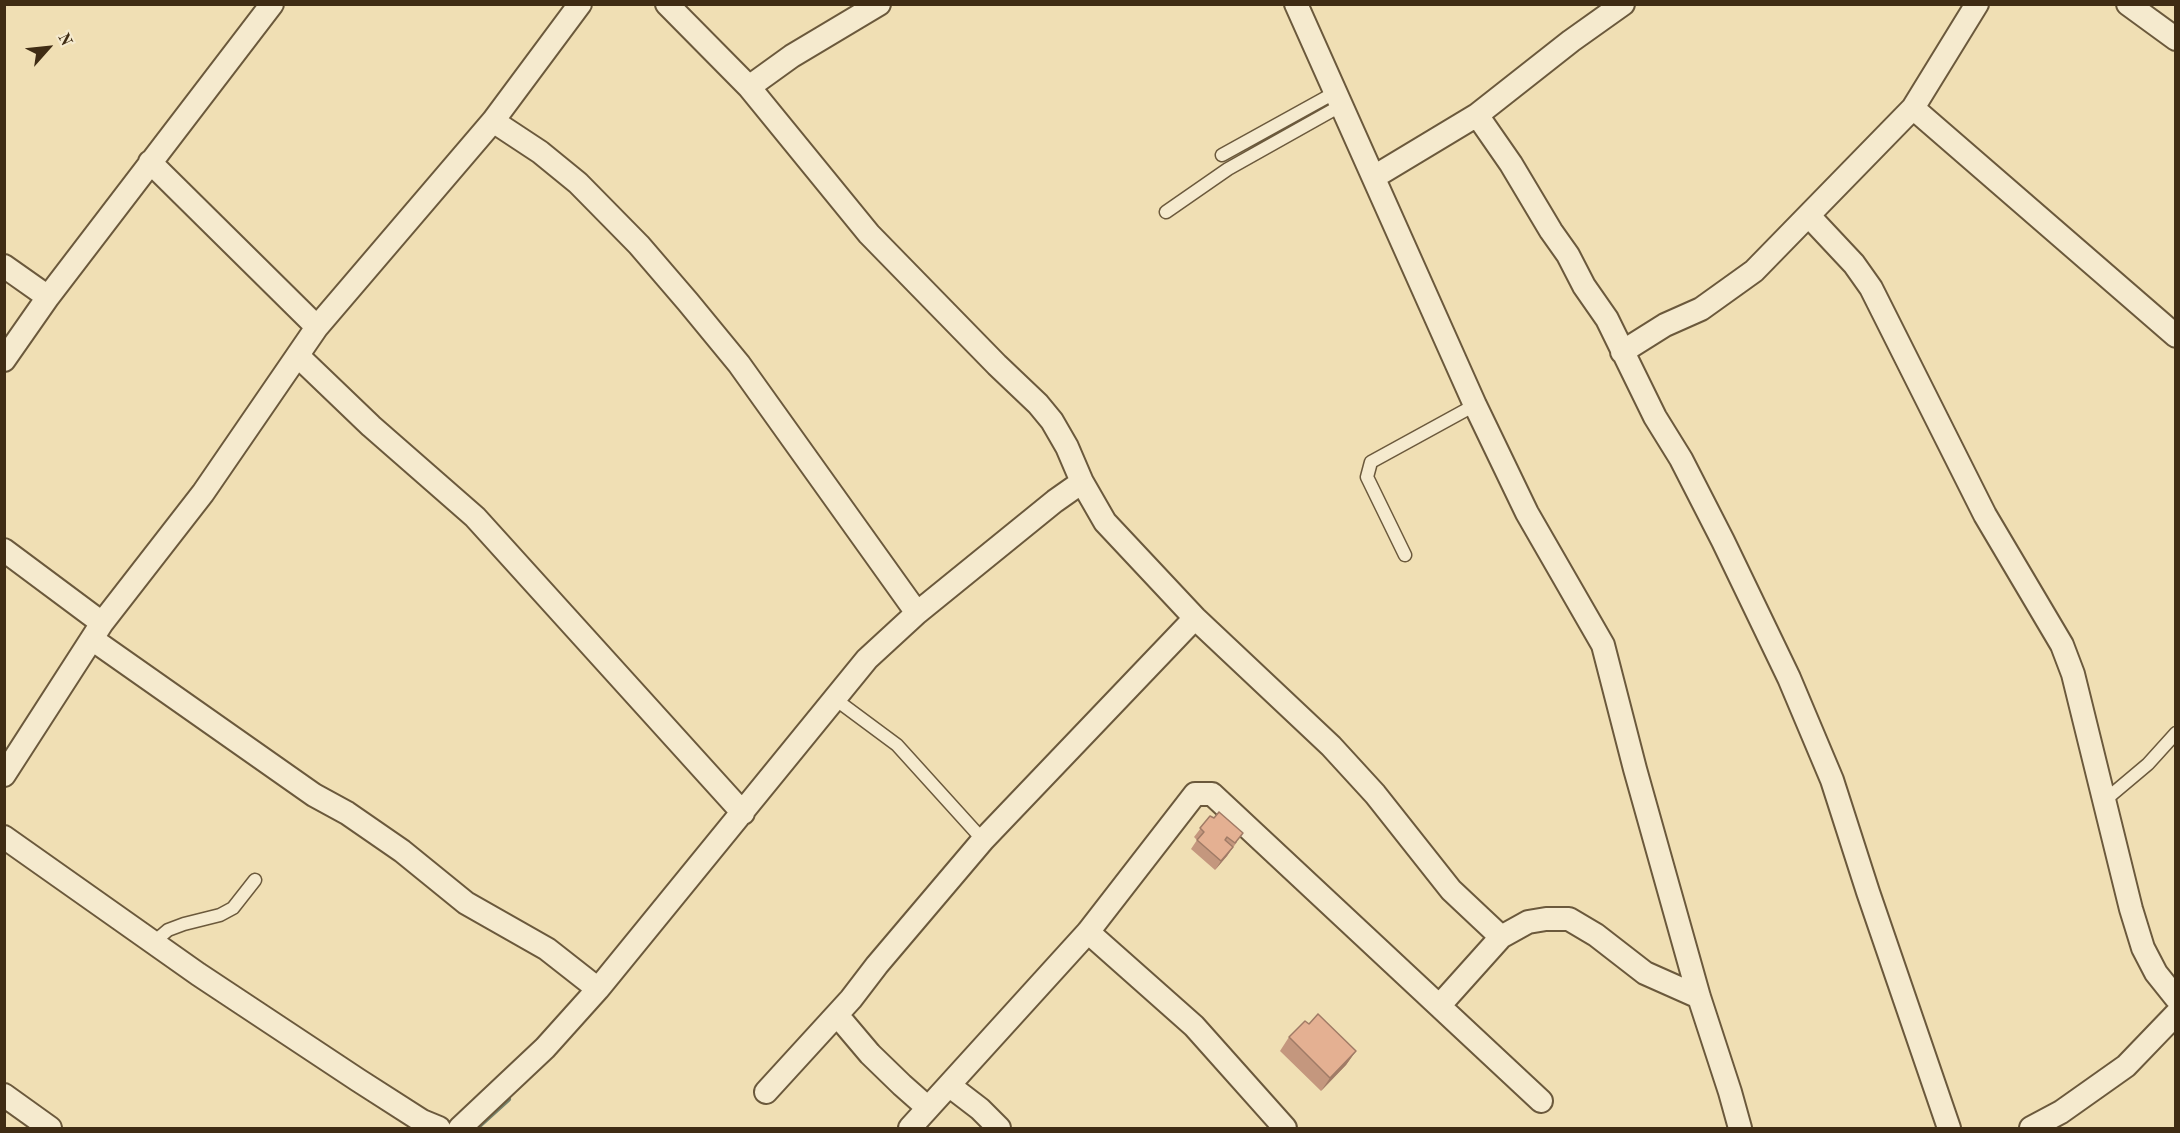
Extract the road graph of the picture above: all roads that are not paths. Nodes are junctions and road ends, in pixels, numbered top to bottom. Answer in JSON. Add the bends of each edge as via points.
{"nodes":[{"id":1,"x":272,"y":4,"type":"edge"},
{"id":2,"x":580,"y":4,"type":"edge"},
{"id":3,"x":668,"y":4,"type":"edge"},
{"id":4,"x":879,"y":4,"type":"edge"},
{"id":5,"x":1296,"y":4,"type":"edge"},
{"id":6,"x":1623,"y":4,"type":"edge"},
{"id":7,"x":1977,"y":4,"type":"edge"},
{"id":8,"x":2128,"y":4,"type":"edge"},
{"id":9,"x":2175,"y":39,"type":"edge"},
{"id":10,"x":748,"y":87,"type":"junction"},
{"id":11,"x":1339,"y":99,"type":"junction"},
{"id":12,"x":1913,"y":108,"type":"junction"},
{"id":13,"x":1477,"y":115,"type":"junction"},
{"id":14,"x":494,"y":121,"type":"junction"},
{"id":15,"x":1222,"y":155,"type":"dead end"},
{"id":16,"x":150,"y":162,"type":"junction"},
{"id":17,"x":1374,"y":177,"type":"junction"},
{"id":18,"x":1166,"y":212,"type":"dead end"},
{"id":19,"x":1809,"y":216,"type":"junction"},
{"id":20,"x":4,"y":266,"type":"edge"},
{"id":21,"x":48,"y":297,"type":"junction"},
{"id":22,"x":317,"y":327,"type":"junction"},
{"id":23,"x":2175,"y":336,"type":"edge"},
{"id":24,"x":1623,"y":351,"type":"junction"},
{"id":25,"x":298,"y":356,"type":"junction"},
{"id":26,"x":4,"y":360,"type":"edge"},
{"id":27,"x":1475,"y":405,"type":"junction"},
{"id":28,"x":1082,"y":482,"type":"junction"},
{"id":29,"x":4,"y":550,"type":"edge"},
{"id":30,"x":1405,"y":555,"type":"dead end"},
{"id":31,"x":917,"y":613,"type":"junction"},
{"id":32,"x":1195,"y":618,"type":"junction"},
{"id":33,"x":97,"y":631,"type":"junction"},
{"id":34,"x":835,"y":699,"type":"junction"},
{"id":35,"x":2175,"y":733,"type":"edge"},
{"id":36,"x":4,"y":776,"type":"edge"},
{"id":37,"x":2104,"y":801,"type":"junction"},
{"id":38,"x":743,"y":813,"type":"junction"},
{"id":39,"x":4,"y":837,"type":"edge"},
{"id":40,"x":983,"y":840,"type":"junction"},
{"id":41,"x":255,"y":880,"type":"dead end"},
{"id":42,"x":1088,"y":932,"type":"junction"},
{"id":43,"x":1501,"y":937,"type":"junction"},
{"id":44,"x":154,"y":942,"type":"junction"},
{"id":45,"x":598,"y":989,"type":"junction"},
{"id":46,"x":1699,"y":997,"type":"junction"},
{"id":47,"x":2175,"y":998,"type":"edge"},
{"id":48,"x":1440,"y":1005,"type":"junction"},
{"id":49,"x":2175,"y":1014,"type":"edge"},
{"id":50,"x":837,"y":1015,"type":"junction"},
{"id":51,"x":950,"y":1086,"type":"junction"},
{"id":52,"x":766,"y":1092,"type":"dead end"},
{"id":53,"x":4,"y":1095,"type":"edge"},
{"id":54,"x":1541,"y":1101,"type":"dead end"},
{"id":55,"x":928,"y":1108,"type":"junction"},
{"id":56,"x":50,"y":1128,"type":"edge"},
{"id":57,"x":439,"y":1128,"type":"edge"},
{"id":58,"x":460,"y":1128,"type":"edge"},
{"id":59,"x":910,"y":1128,"type":"edge"},
{"id":60,"x":999,"y":1128,"type":"edge"},
{"id":61,"x":1285,"y":1128,"type":"edge"},
{"id":62,"x":1740,"y":1128,"type":"edge"},
{"id":63,"x":1949,"y":1128,"type":"edge"},
{"id":64,"x":2031,"y":1128,"type":"edge"}],
"edges":[{"from":1,"to":16,"type":"street"},
{"from":2,"to":14,"type":"street"},
{"from":3,"to":10,"type":"street"},
{"from":4,"to":10,"type":"street"},
{"from":5,"to":11,"type":"street"},
{"from":6,"to":13,"type":"street"},
{"from":7,"to":12,"type":"street"},
{"from":8,"to":9,"type":"street"},
{"from":10,"to":28,"type":"street","via":[[869,234],[1038,404],[1067,447]]},
{"from":11,"to":15,"type":"lane"},
{"from":11,"to":17,"type":"street"},
{"from":11,"to":18,"type":"lane"},
{"from":12,"to":19,"type":"street"},
{"from":12,"to":23,"type":"street"},
{"from":13,"to":17,"type":"street"},
{"from":13,"to":24,"type":"street","via":[[1568,255]]},
{"from":14,"to":22,"type":"street"},
{"from":14,"to":31,"type":"street","via":[[578,183],[688,302],[739,364]]},
{"from":16,"to":21,"type":"street"},
{"from":16,"to":22,"type":"street"},
{"from":17,"to":27,"type":"street"},
{"from":19,"to":24,"type":"street","via":[[1754,271],[1701,309]]},
{"from":19,"to":37,"type":"street","via":[[1872,288],[1985,515],[2054,630],[2073,674]]},
{"from":20,"to":21,"type":"street"},
{"from":21,"to":26,"type":"street"},
{"from":22,"to":25,"type":"street"},
{"from":24,"to":63,"type":"street","via":[[1723,541],[1789,678],[1832,780]]},
{"from":25,"to":33,"type":"street","via":[[202,493]]},
{"from":25,"to":38,"type":"street","via":[[475,517]]},
{"from":27,"to":30,"type":"lane","via":[[1371,462],[1367,477]]},
{"from":27,"to":46,"type":"street","via":[[1527,513],[1603,645]]},
{"from":28,"to":31,"type":"street"},
{"from":28,"to":32,"type":"street","via":[[1105,522]]},
{"from":29,"to":33,"type":"street"},
{"from":31,"to":34,"type":"street","via":[[867,658]]},
{"from":32,"to":40,"type":"street"},
{"from":32,"to":43,"type":"street","via":[[1331,746],[1375,794],[1451,890]]},
{"from":33,"to":36,"type":"street"},
{"from":33,"to":45,"type":"street","via":[[314,795],[402,851],[466,903],[547,948]]},
{"from":34,"to":38,"type":"street"},
{"from":34,"to":40,"type":"lane","via":[[897,745]]},
{"from":35,"to":37,"type":"lane","via":[[2148,764]]},
{"from":37,"to":47,"type":"street","via":[[2143,948]]},
{"from":38,"to":45,"type":"street"},
{"from":39,"to":44,"type":"street"},
{"from":40,"to":50,"type":"street"},
{"from":41,"to":44,"type":"lane","via":[[233,908],[168,930]]},
{"from":42,"to":48,"type":"street","via":[[1195,794],[1212,794]]},
{"from":42,"to":51,"type":"street"},
{"from":42,"to":61,"type":"street","via":[[1194,1026]]},
{"from":43,"to":46,"type":"street","via":[[1528,922],[1569,919],[1645,973]]},
{"from":43,"to":48,"type":"street"},
{"from":44,"to":57,"type":"street","via":[[358,1080]]},
{"from":45,"to":58,"type":"street","via":[[545,1048]]},
{"from":46,"to":62,"type":"street"},
{"from":48,"to":54,"type":"street"},
{"from":49,"to":64,"type":"street","via":[[2126,1066]]},
{"from":50,"to":52,"type":"street"},
{"from":50,"to":55,"type":"street","via":[[870,1054]]},
{"from":51,"to":55,"type":"street"},
{"from":51,"to":60,"type":"street"},
{"from":53,"to":56,"type":"street"},
{"from":55,"to":59,"type":"street"}]}
